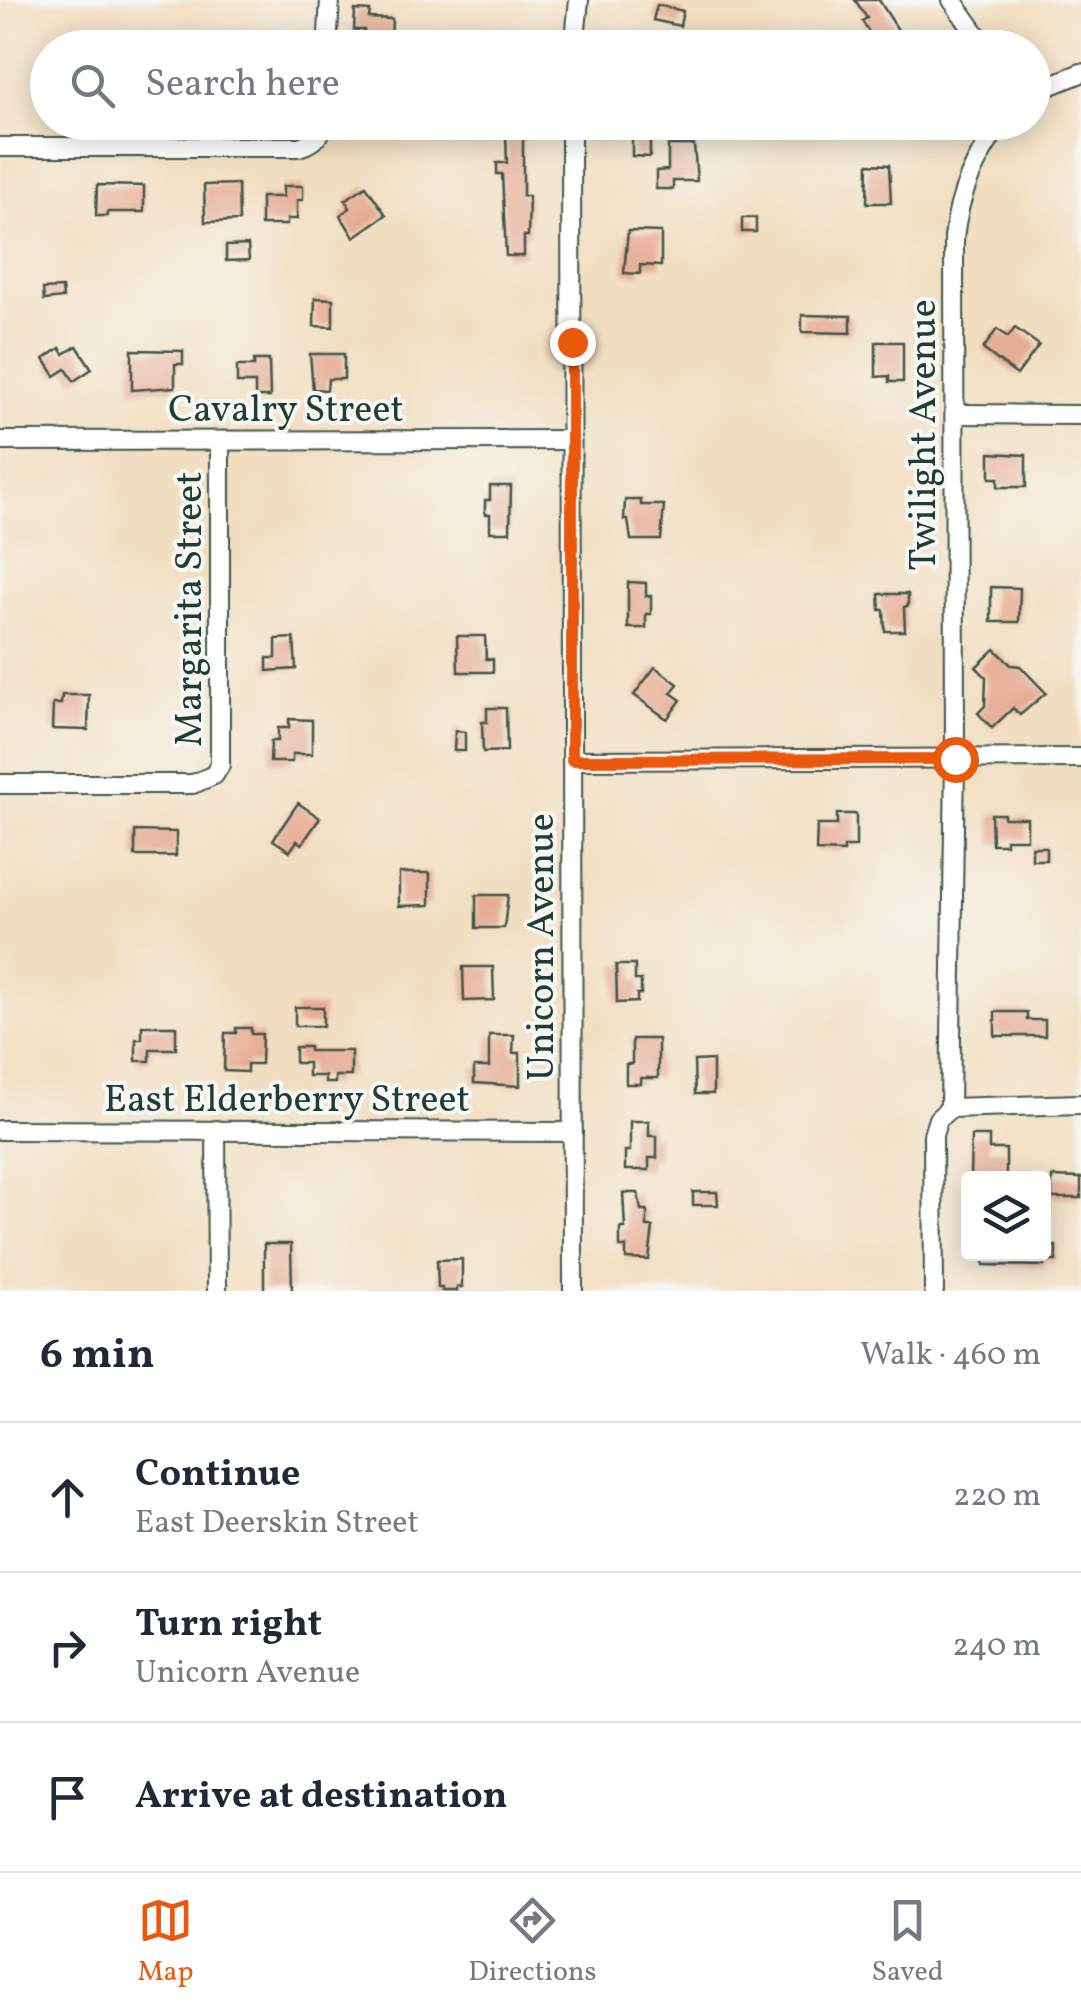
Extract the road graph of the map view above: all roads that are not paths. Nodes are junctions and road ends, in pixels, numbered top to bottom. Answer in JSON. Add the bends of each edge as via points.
{"nodes":[{"id":1,"x":330,"y":0,"type":"edge"},
{"id":2,"x":579,"y":0,"type":"edge"},
{"id":3,"x":952,"y":0,"type":"edge"},
{"id":4,"x":328,"y":30,"type":"edge"},
{"id":5,"x":576,"y":30,"type":"edge"},
{"id":6,"x":973,"y":30,"type":"edge"},
{"id":7,"x":1081,"y":73,"type":"edge"},
{"id":8,"x":1051,"y":85,"type":"edge"},
{"id":9,"x":312,"y":140,"type":"edge"},
{"id":10,"x":571,"y":140,"type":"edge"},
{"id":11,"x":988,"y":140,"type":"edge"},
{"id":12,"x":0,"y":147,"type":"edge"},
{"id":13,"x":955,"y":414,"type":"junction"},
{"id":14,"x":1081,"y":415,"type":"edge"},
{"id":15,"x":572,"y":440,"type":"junction"},
{"id":16,"x":0,"y":441,"type":"edge"},
{"id":17,"x":220,"y":441,"type":"junction"},
{"id":18,"x":1081,"y":758,"type":"edge"},
{"id":19,"x":955,"y":759,"type":"junction"},
{"id":20,"x":572,"y":760,"type":"junction"},
{"id":21,"x":0,"y":784,"type":"edge"},
{"id":22,"x":1081,"y":1104,"type":"edge"},
{"id":23,"x":950,"y":1108,"type":"junction"},
{"id":24,"x":0,"y":1130,"type":"edge"},
{"id":25,"x":216,"y":1130,"type":"junction"},
{"id":26,"x":573,"y":1132,"type":"junction"},
{"id":27,"x":217,"y":1291,"type":"edge"},
{"id":28,"x":573,"y":1291,"type":"edge"},
{"id":29,"x":934,"y":1291,"type":"edge"}],
"edges":[{"from":1,"to":4,"type":"street"},
{"from":2,"to":5,"type":"street"},
{"from":3,"to":6,"type":"street"},
{"from":7,"to":8,"type":"street"},
{"from":9,"to":12,"type":"street","via":[[298,147]]},
{"from":10,"to":15,"type":"street","name":"Unicorn Avenue"},
{"from":11,"to":13,"type":"street","name":"Twilight Avenue","via":[[957,211]]},
{"from":13,"to":14,"type":"street"},
{"from":13,"to":19,"type":"street","name":"Twilight Avenue"},
{"from":15,"to":17,"type":"street","name":"Cavalry Street"},
{"from":15,"to":20,"type":"street","name":"Unicorn Avenue"},
{"from":16,"to":17,"type":"street","name":"Cavalry Street"},
{"from":17,"to":21,"type":"street","name":"Margarita Street","via":[[222,756],[214,775],[192,784]]},
{"from":18,"to":19,"type":"street"},
{"from":19,"to":20,"type":"street"},
{"from":19,"to":23,"type":"street","name":"Twilight Avenue"},
{"from":20,"to":26,"type":"street","name":"Unicorn Avenue"},
{"from":22,"to":23,"type":"street"},
{"from":23,"to":29,"type":"street","via":[[933,1136]]},
{"from":24,"to":25,"type":"street","name":"East Elderberry Street"},
{"from":25,"to":26,"type":"street","name":"East Elderberry Street"},
{"from":25,"to":27,"type":"street"},
{"from":26,"to":28,"type":"street","name":"Unicorn Avenue"}]}
